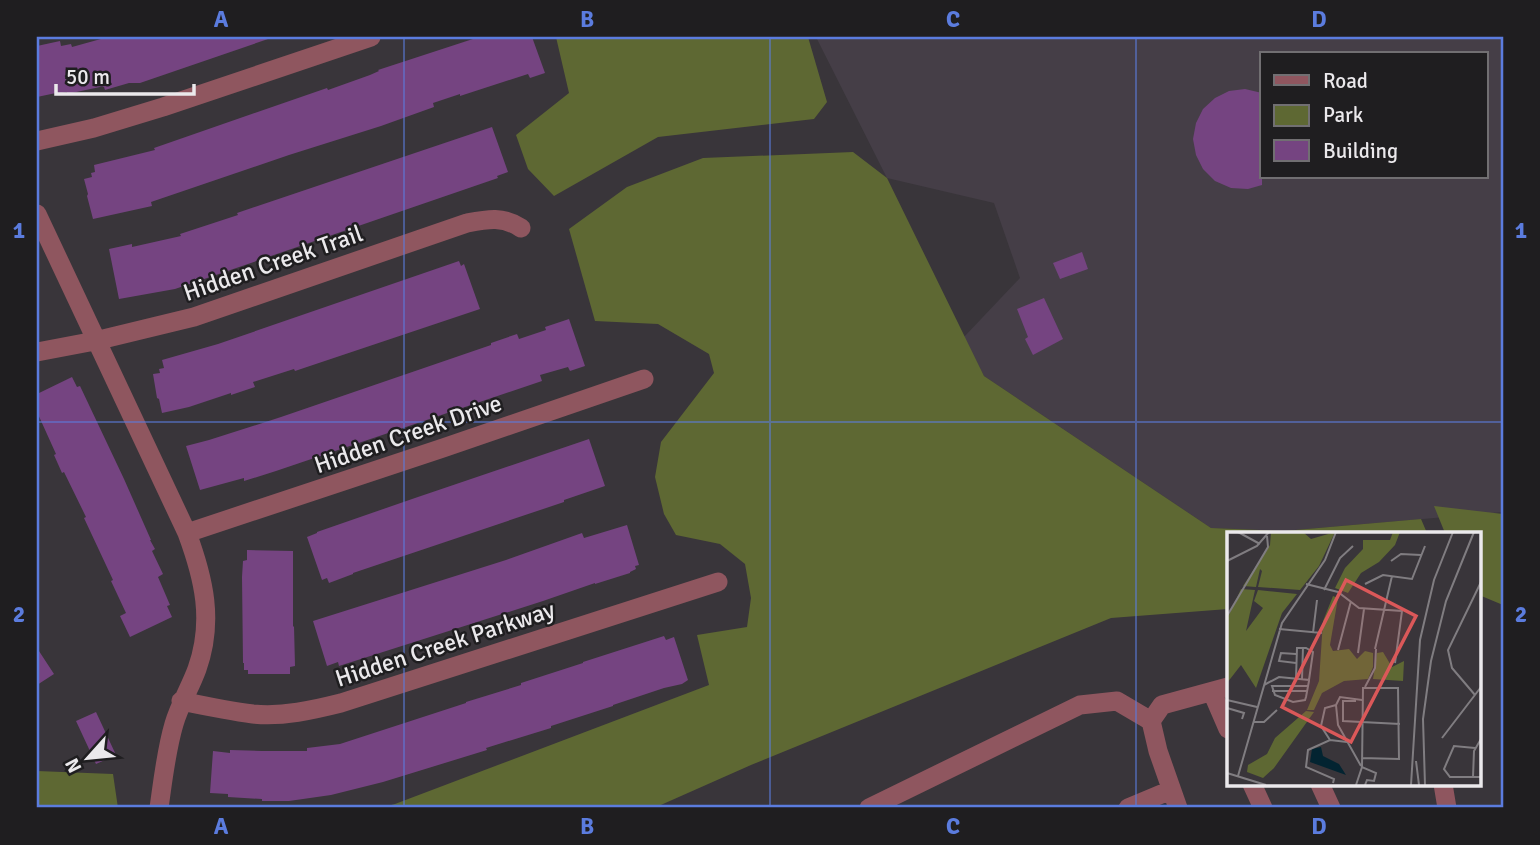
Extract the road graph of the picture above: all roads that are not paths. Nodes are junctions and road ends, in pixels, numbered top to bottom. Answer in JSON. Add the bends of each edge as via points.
{"nodes":[{"id":1,"x":371,"y":37,"type":"edge"},
{"id":2,"x":37,"y":141,"type":"edge"},
{"id":3,"x":37,"y":214,"type":"edge"},
{"id":4,"x":521,"y":228,"type":"dead end"},
{"id":5,"x":95,"y":341,"type":"junction"},
{"id":6,"x":37,"y":352,"type":"edge"},
{"id":7,"x":644,"y":379,"type":"dead end"},
{"id":8,"x":187,"y":533,"type":"junction"},
{"id":9,"x":718,"y":582,"type":"dead end"},
{"id":10,"x":1220,"y":689,"type":"edge"},
{"id":11,"x":181,"y":701,"type":"junction"},
{"id":12,"x":1151,"y":721,"type":"junction"},
{"id":13,"x":1227,"y":724,"type":"edge"},
{"id":14,"x":1253,"y":786,"type":"edge"},
{"id":15,"x":1321,"y":786,"type":"edge"},
{"id":16,"x":1443,"y":786,"type":"edge"},
{"id":17,"x":1171,"y":789,"type":"junction"},
{"id":18,"x":159,"y":808,"type":"edge"},
{"id":19,"x":869,"y":808,"type":"edge"},
{"id":20,"x":1128,"y":808,"type":"edge"},
{"id":21,"x":1178,"y":808,"type":"edge"},
{"id":22,"x":1263,"y":808,"type":"edge"},
{"id":23,"x":1331,"y":808,"type":"edge"},
{"id":24,"x":1447,"y":808,"type":"edge"}],
"edges":[{"from":1,"to":2,"type":"street","via":[[163,107]]},
{"from":3,"to":5,"type":"street"},
{"from":4,"to":5,"type":"street","name":"Hidden Creek Trail","via":[[500,219],[467,223],[194,317]]},
{"from":5,"to":6,"type":"street","name":"Hidden Creek Trail"},
{"from":5,"to":8,"type":"street"},
{"from":7,"to":8,"type":"street","name":"Hidden Creek Drive"},
{"from":8,"to":11,"type":"street","via":[[205,592],[205,617],[204,644]]},
{"from":9,"to":11,"type":"street","name":"Hidden Creek Parkway","via":[[309,711],[255,714]]},
{"from":10,"to":12,"type":"street","via":[[1161,705]]},
{"from":10,"to":13,"type":"street"},
{"from":11,"to":18,"type":"street","via":[[165,759]]},
{"from":12,"to":17,"type":"street"},
{"from":12,"to":19,"type":"street","via":[[1117,702],[1080,705]]},
{"from":14,"to":22,"type":"street"},
{"from":15,"to":23,"type":"street"},
{"from":16,"to":24,"type":"street"},
{"from":17,"to":20,"type":"street"},
{"from":17,"to":21,"type":"street"}]}
